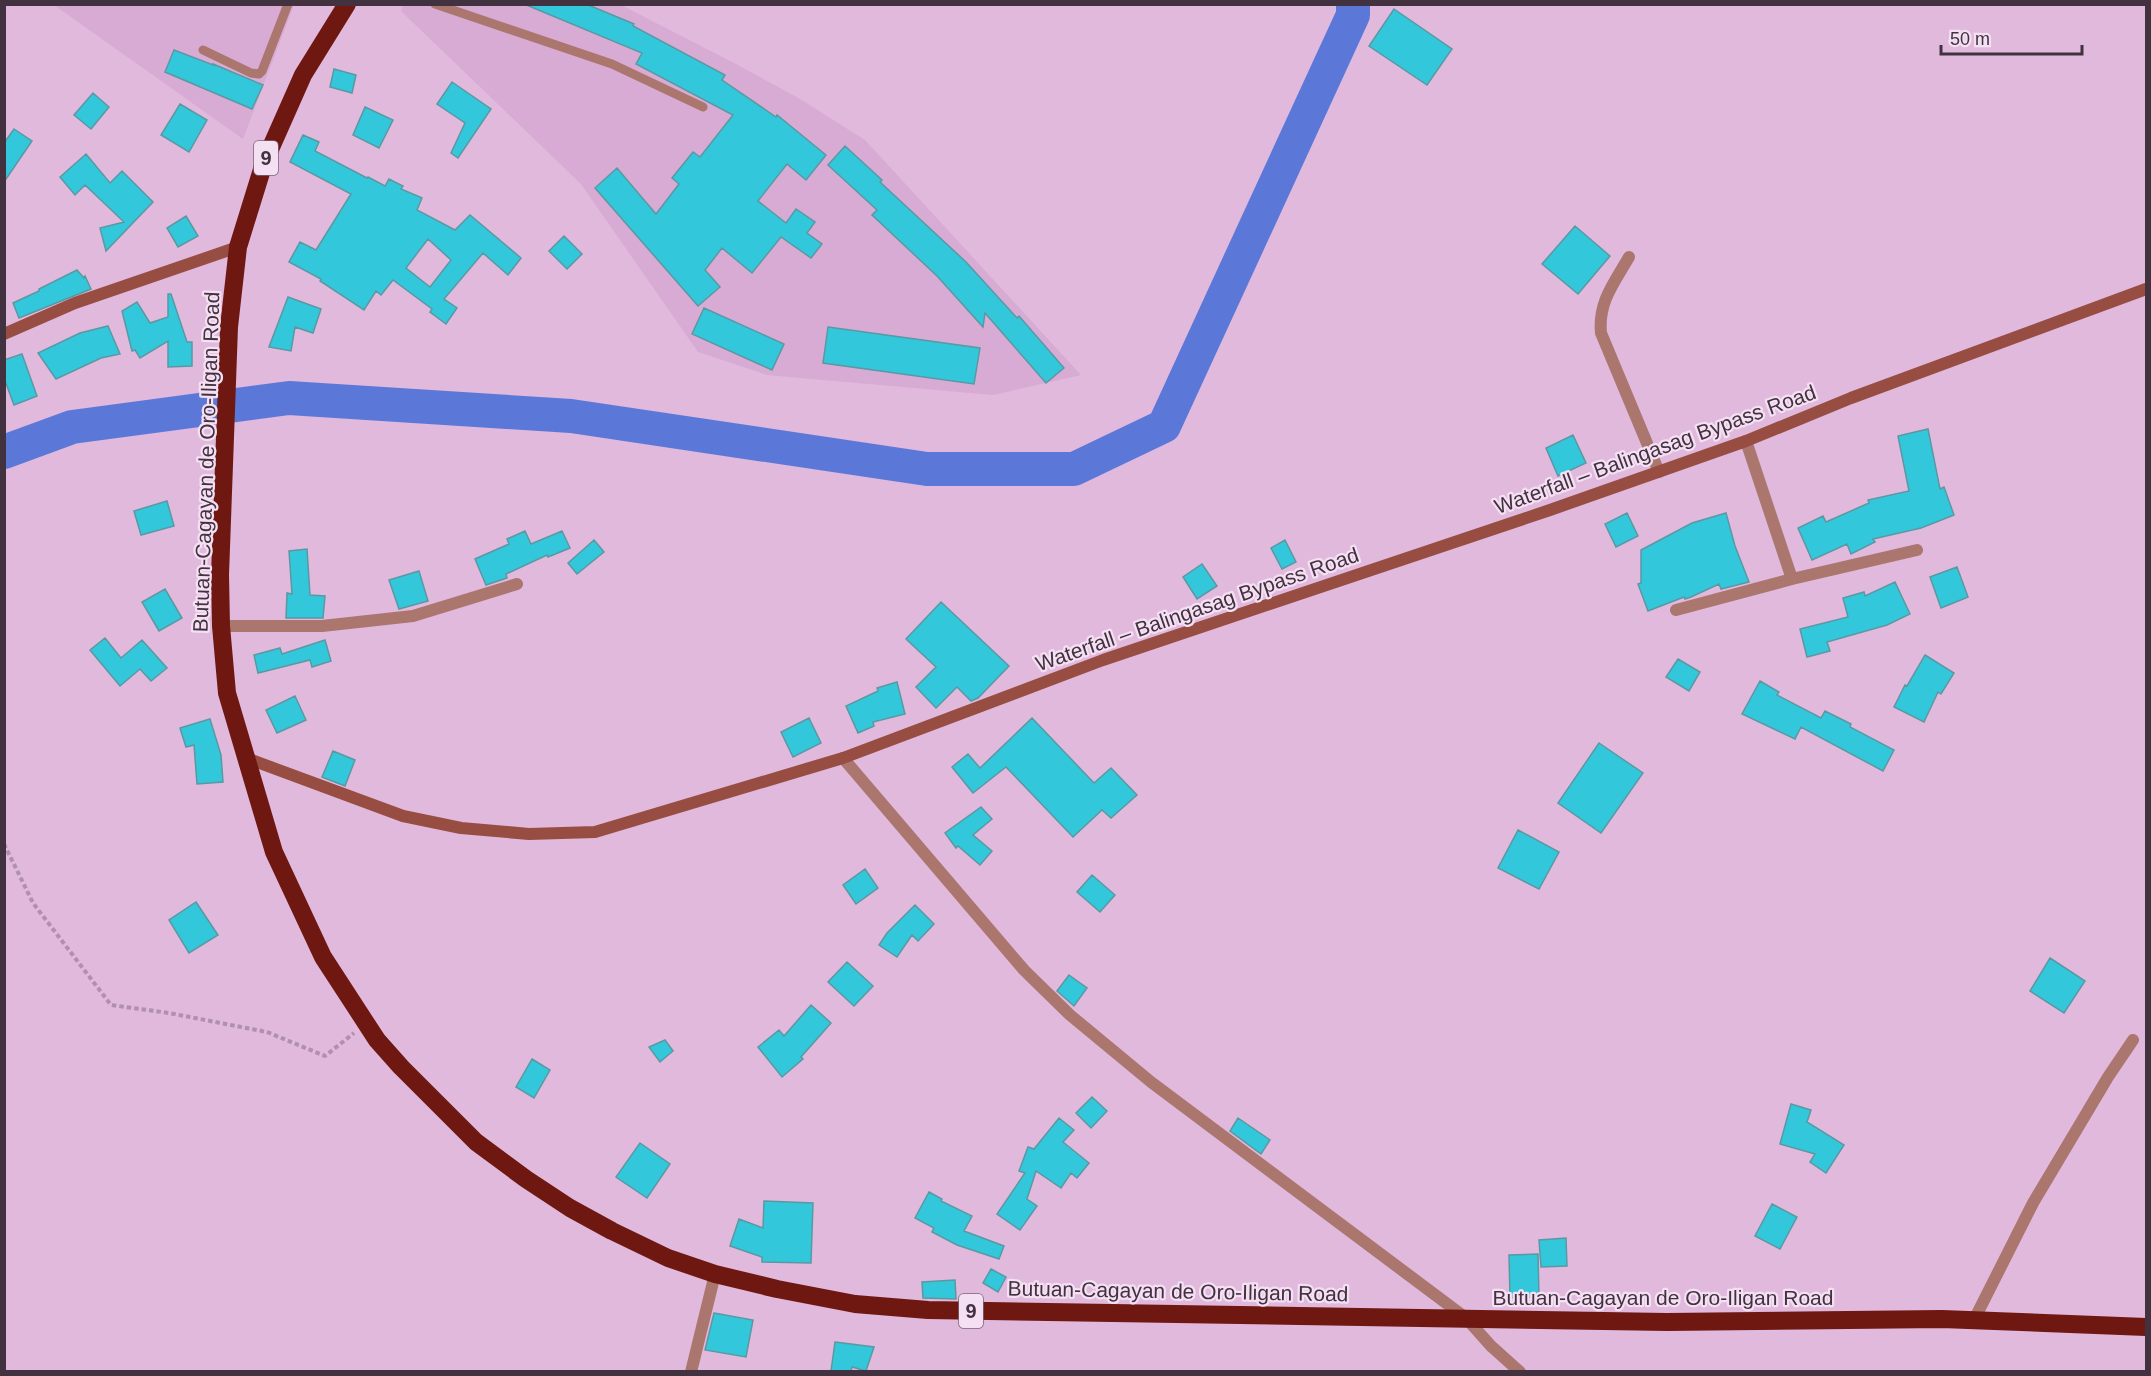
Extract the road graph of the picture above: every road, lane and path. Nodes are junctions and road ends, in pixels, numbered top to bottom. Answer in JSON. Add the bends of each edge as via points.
{"nodes":[{"id":1,"x":288,"y":4,"type":"edge"},
{"id":2,"x":347,"y":4,"type":"edge"},
{"id":3,"x":435,"y":4,"type":"edge"},
{"id":4,"x":203,"y":50,"type":"dead end"},
{"id":5,"x":703,"y":107,"type":"dead end"},
{"id":6,"x":238,"y":247,"type":"junction"},
{"id":7,"x":1629,"y":257,"type":"dead end"},
{"id":8,"x":2146,"y":289,"type":"edge"},
{"id":9,"x":4,"y":334,"type":"edge"},
{"id":10,"x":1746,"y":441,"type":"junction"},
{"id":11,"x":1659,"y":472,"type":"junction"},
{"id":12,"x":1917,"y":550,"type":"dead end"},
{"id":13,"x":1792,"y":579,"type":"junction"},
{"id":14,"x":517,"y":584,"type":"dead end"},
{"id":15,"x":1676,"y":610,"type":"dead end"},
{"id":16,"x":221,"y":626,"type":"junction"},
{"id":17,"x":246,"y":758,"type":"junction"},
{"id":18,"x":843,"y":758,"type":"junction"},
{"id":19,"x":4,"y":844,"type":"edge"},
{"id":20,"x":366,"y":1024,"type":"junction"},
{"id":21,"x":2133,"y":1040,"type":"dead end"},
{"id":22,"x":715,"y":1274,"type":"junction"},
{"id":23,"x":1466,"y":1318,"type":"junction"},
{"id":24,"x":1974,"y":1320,"type":"junction"},
{"id":25,"x":2146,"y":1327,"type":"edge"},
{"id":26,"x":691,"y":1371,"type":"edge"},
{"id":27,"x":1520,"y":1371,"type":"edge"}],
"edges":[{"from":1,"to":4,"type":"lane","via":[[259,74]]},
{"from":2,"to":6,"type":"highway","name":"Butuan-Cagayan de Oro-Iligan Road","number":"9","via":[[303,75],[264,163]]},
{"from":3,"to":5,"type":"lane","via":[[612,64]]},
{"from":6,"to":9,"type":"main road","via":[[75,303]]},
{"from":6,"to":16,"type":"highway","name":"Butuan-Cagayan de Oro-Iligan Road","number":"9","via":[[229,327]]},
{"from":7,"to":11,"type":"street","via":[[1599,316],[1601,333]]},
{"from":8,"to":10,"type":"main road","name":"Waterfall ‒ Balingasag Bypass Road"},
{"from":10,"to":11,"type":"main road","name":"Waterfall ‒ Balingasag Bypass Road"},
{"from":10,"to":13,"type":"street"},
{"from":11,"to":18,"type":"main road","name":"Waterfall ‒ Balingasag Bypass Road","via":[[1114,656]]},
{"from":12,"to":13,"type":"street"},
{"from":13,"to":15,"type":"street"},
{"from":14,"to":16,"type":"street","via":[[413,616],[322,626]]},
{"from":16,"to":17,"type":"highway","name":"Butuan-Cagayan de Oro-Iligan Road","number":"9","via":[[227,693]]},
{"from":17,"to":18,"type":"main road","name":"Waterfall ‒ Balingasag Bypass Road","via":[[403,816],[461,828],[529,834],[594,832]]},
{"from":17,"to":20,"type":"highway","name":"Butuan-Cagayan de Oro-Iligan Road","number":"9","via":[[274,852],[323,957]]},
{"from":18,"to":23,"type":"street","via":[[1024,970],[1070,1015],[1151,1082]]},
{"from":19,"to":20,"type":"path","via":[[33,903],[111,1005],[267,1032],[325,1056]]},
{"from":20,"to":22,"type":"highway","name":"Butuan-Cagayan de Oro-Iligan Road","number":"9","via":[[439,1107],[476,1142],[526,1179],[612,1231],[668,1258]]},
{"from":21,"to":24,"type":"street","via":[[2033,1203]]},
{"from":22,"to":23,"type":"highway","name":"Butuan-Cagayan de Oro-Iligan Road","number":"9","via":[[855,1304],[928,1310]]},
{"from":22,"to":26,"type":"street"},
{"from":23,"to":24,"type":"highway","name":"Butuan-Cagayan de Oro-Iligan Road","number":"9"},
{"from":23,"to":27,"type":"street"},
{"from":24,"to":25,"type":"highway","name":"Butuan-Cagayan de Oro-Iligan Road","number":"9"}]}
